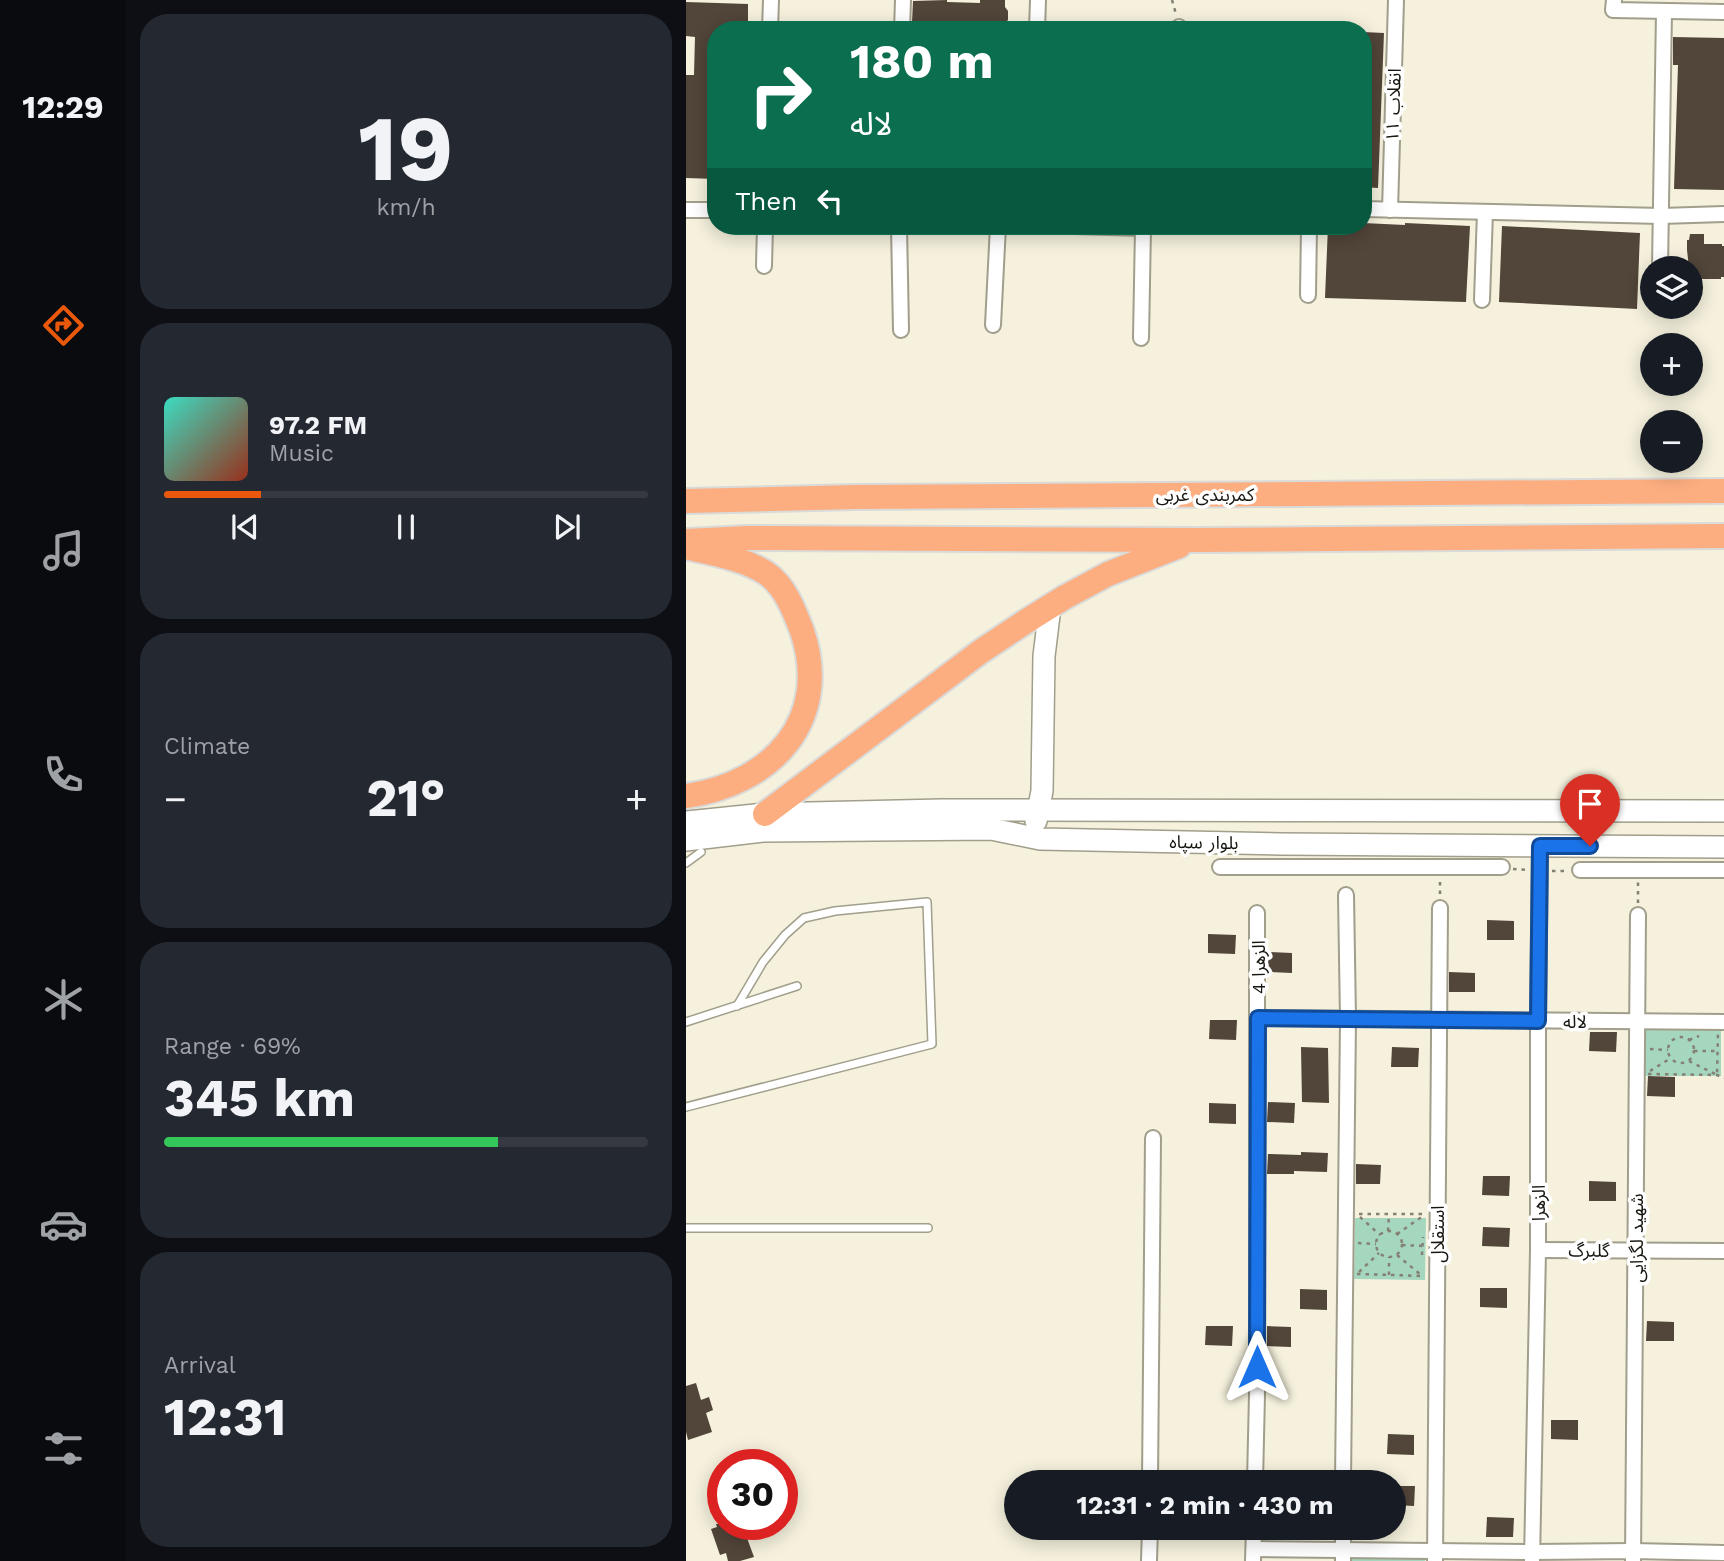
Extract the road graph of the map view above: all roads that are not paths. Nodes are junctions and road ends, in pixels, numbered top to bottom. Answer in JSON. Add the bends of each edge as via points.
{"nodes":[{"id":1,"x":771,"y":0,"type":"edge"},
{"id":2,"x":903,"y":0,"type":"edge"},
{"id":3,"x":1038,"y":0,"type":"edge"},
{"id":4,"x":1396,"y":0,"type":"edge"},
{"id":5,"x":1614,"y":5,"type":"edge"},
{"id":6,"x":1664,"y":11,"type":"junction"},
{"id":7,"x":1724,"y":12,"type":"edge"},
{"id":8,"x":770,"y":21,"type":"edge"},
{"id":9,"x":902,"y":21,"type":"edge"},
{"id":10,"x":1037,"y":21,"type":"edge"},
{"id":11,"x":1372,"y":209,"type":"edge"},
{"id":12,"x":686,"y":210,"type":"edge"},
{"id":13,"x":707,"y":210,"type":"edge"},
{"id":14,"x":1390,"y":210,"type":"junction"},
{"id":15,"x":1485,"y":212,"type":"junction"},
{"id":16,"x":1724,"y":214,"type":"edge"},
{"id":17,"x":1661,"y":216,"type":"junction"},
{"id":18,"x":765,"y":235,"type":"edge"},
{"id":19,"x":900,"y":235,"type":"edge"},
{"id":20,"x":998,"y":235,"type":"edge"},
{"id":21,"x":1144,"y":235,"type":"edge"},
{"id":22,"x":1309,"y":235,"type":"edge"},
{"id":23,"x":1660,"y":256,"type":"edge"},
{"id":24,"x":764,"y":266,"type":"dead end"},
{"id":25,"x":1308,"y":295,"type":"dead end"},
{"id":26,"x":1482,"y":300,"type":"dead end"},
{"id":27,"x":993,"y":325,"type":"dead end"},
{"id":28,"x":901,"y":330,"type":"dead end"},
{"id":29,"x":1141,"y":338,"type":"dead end"},
{"id":30,"x":1724,"y":491,"type":"edge"},
{"id":31,"x":686,"y":501,"type":"edge"},
{"id":32,"x":1724,"y":536,"type":"edge"},
{"id":33,"x":1197,"y":540,"type":"junction"},
{"id":34,"x":686,"y":541,"type":"edge"},
{"id":35,"x":686,"y":547,"type":"edge"},
{"id":36,"x":1049,"y":607,"type":"junction"},
{"id":37,"x":686,"y":796,"type":"edge"},
{"id":38,"x":1038,"y":810,"type":"junction"},
{"id":39,"x":1724,"y":811,"type":"edge"},
{"id":40,"x":686,"y":822,"type":"edge"},
{"id":41,"x":750,"y":822,"type":"junction"},
{"id":42,"x":1033,"y":839,"type":"junction"},
{"id":43,"x":1391,"y":844,"type":"junction"},
{"id":44,"x":694,"y":846,"type":"edge"},
{"id":45,"x":1540,"y":846,"type":"junction"},
{"id":46,"x":1724,"y":847,"type":"edge"},
{"id":47,"x":1724,"y":855,"type":"edge"},
{"id":48,"x":686,"y":863,"type":"edge"},
{"id":49,"x":1220,"y":867,"type":"dead end"},
{"id":50,"x":1390,"y":867,"type":"junction"},
{"id":51,"x":1502,"y":867,"type":"dead end"},
{"id":52,"x":1580,"y":870,"type":"dead end"},
{"id":53,"x":1724,"y":870,"type":"edge"},
{"id":54,"x":1346,"y":895,"type":"dead end"},
{"id":55,"x":1440,"y":908,"type":"dead end"},
{"id":56,"x":1258,"y":913,"type":"dead end"},
{"id":57,"x":1638,"y":915,"type":"dead end"},
{"id":58,"x":797,"y":986,"type":"dead end"},
{"id":59,"x":737,"y":1006,"type":"junction"},
{"id":60,"x":1258,"y":1018,"type":"junction"},
{"id":61,"x":1348,"y":1019,"type":"junction"},
{"id":62,"x":1439,"y":1019,"type":"junction"},
{"id":63,"x":1538,"y":1021,"type":"junction"},
{"id":64,"x":1637,"y":1021,"type":"junction"},
{"id":65,"x":686,"y":1022,"type":"edge"},
{"id":66,"x":1721,"y":1024,"type":"edge"},
{"id":67,"x":686,"y":1107,"type":"edge"},
{"id":68,"x":1153,"y":1138,"type":"dead end"},
{"id":69,"x":686,"y":1228,"type":"edge"},
{"id":70,"x":928,"y":1228,"type":"dead end"},
{"id":71,"x":1538,"y":1250,"type":"junction"},
{"id":72,"x":1636,"y":1251,"type":"junction"},
{"id":73,"x":1724,"y":1251,"type":"edge"},
{"id":74,"x":1150,"y":1470,"type":"edge"},
{"id":75,"x":1255,"y":1470,"type":"edge"},
{"id":76,"x":1343,"y":1470,"type":"edge"},
{"id":77,"x":1150,"y":1540,"type":"edge"},
{"id":78,"x":1724,"y":1553,"type":"edge"},
{"id":79,"x":1254,"y":1555,"type":"edge"},
{"id":80,"x":1343,"y":1555,"type":"edge"},
{"id":81,"x":1435,"y":1556,"type":"edge"},
{"id":82,"x":1532,"y":1556,"type":"edge"},
{"id":83,"x":1633,"y":1556,"type":"edge"},
{"id":84,"x":1149,"y":1561,"type":"edge"}],
"edges":[{"from":1,"to":8,"type":"street"},
{"from":2,"to":9,"type":"street"},
{"from":3,"to":10,"type":"street"},
{"from":4,"to":14,"type":"street","name":"انقلاب ۱۱"},
{"from":5,"to":6,"type":"street"},
{"from":6,"to":7,"type":"street"},
{"from":6,"to":17,"type":"street"},
{"from":11,"to":14,"type":"street"},
{"from":12,"to":13,"type":"street"},
{"from":14,"to":15,"type":"street"},
{"from":15,"to":17,"type":"street"},
{"from":15,"to":26,"type":"street"},
{"from":16,"to":17,"type":"street"},
{"from":17,"to":23,"type":"street"},
{"from":18,"to":24,"type":"street"},
{"from":19,"to":28,"type":"street"},
{"from":20,"to":27,"type":"street"},
{"from":21,"to":29,"type":"street"},
{"from":22,"to":25,"type":"street"},
{"from":30,"to":31,"type":"highway","name":"کمربندی غربی"},
{"from":32,"to":33,"type":"highway"},
{"from":33,"to":34,"type":"highway"},
{"from":33,"to":36,"type":"highway","via":[[1108,574]]},
{"from":35,"to":37,"type":"highway","via":[[747,564],[778,584],[804,637],[810,686],[800,724],[773,758],[725,787]]},
{"from":36,"to":38,"type":"main road"},
{"from":36,"to":41,"type":"highway","via":[[980,652]]},
{"from":38,"to":39,"type":"main road","name":"بلوار سپاه"},
{"from":38,"to":41,"type":"main road","name":"بلوار سپاه","via":[[942,810]]},
{"from":38,"to":42,"type":"main road"},
{"from":40,"to":41,"type":"main road","name":"بلوار سپاه"},
{"from":41,"to":42,"type":"main road","name":"بلوار سپاه","via":[[776,831],[991,829]]},
{"from":41,"to":44,"type":"main road","name":"بلوار سپاه"},
{"from":42,"to":43,"type":"main road","name":"بلوار سپاه"},
{"from":43,"to":45,"type":"main road","name":"بلوار سپاه"},
{"from":43,"to":50,"type":"street"},
{"from":44,"to":48,"type":"lane"},
{"from":45,"to":46,"type":"main road","name":"بلوار سپاه"},
{"from":45,"to":63,"type":"street","name":"الزهرا"},
{"from":47,"to":53,"type":"street"},
{"from":49,"to":50,"type":"street"},
{"from":50,"to":51,"type":"street"},
{"from":52,"to":53,"type":"street"},
{"from":54,"to":61,"type":"street"},
{"from":55,"to":62,"type":"street","name":"استقلال"},
{"from":56,"to":60,"type":"street","name":"الزهرا 4"},
{"from":57,"to":64,"type":"street","name":"شهید لگزایی"},
{"from":58,"to":59,"type":"lane"},
{"from":59,"to":65,"type":"lane"},
{"from":59,"to":67,"type":"lane","via":[[763,962],[804,918],[927,902],[932,1044]]},
{"from":60,"to":61,"type":"street","name":"لاله"},
{"from":60,"to":75,"type":"street","name":"الزهرا 4"},
{"from":61,"to":62,"type":"street","name":"لاله"},
{"from":61,"to":76,"type":"street"},
{"from":62,"to":63,"type":"street","name":"لاله"},
{"from":62,"to":81,"type":"street","name":"استقلال","via":[[1437,1208],[1430,1278]]},
{"from":63,"to":64,"type":"street","name":"لاله"},
{"from":63,"to":71,"type":"street","name":"الزهرا"},
{"from":64,"to":66,"type":"street","name":"لاله"},
{"from":64,"to":72,"type":"street","name":"شهید لگزایی"},
{"from":68,"to":74,"type":"street"},
{"from":69,"to":70,"type":"lane"},
{"from":71,"to":72,"type":"street","name":"گلبرگ"},
{"from":71,"to":82,"type":"street","name":"الزهرا"},
{"from":72,"to":73,"type":"street","name":"گلبرگ"},
{"from":72,"to":83,"type":"street","name":"شهید لگزایی"},
{"from":77,"to":84,"type":"street"},
{"from":78,"to":83,"type":"street"},
{"from":79,"to":80,"type":"street"},
{"from":80,"to":81,"type":"street"},
{"from":81,"to":82,"type":"street"},
{"from":82,"to":83,"type":"street"}]}
